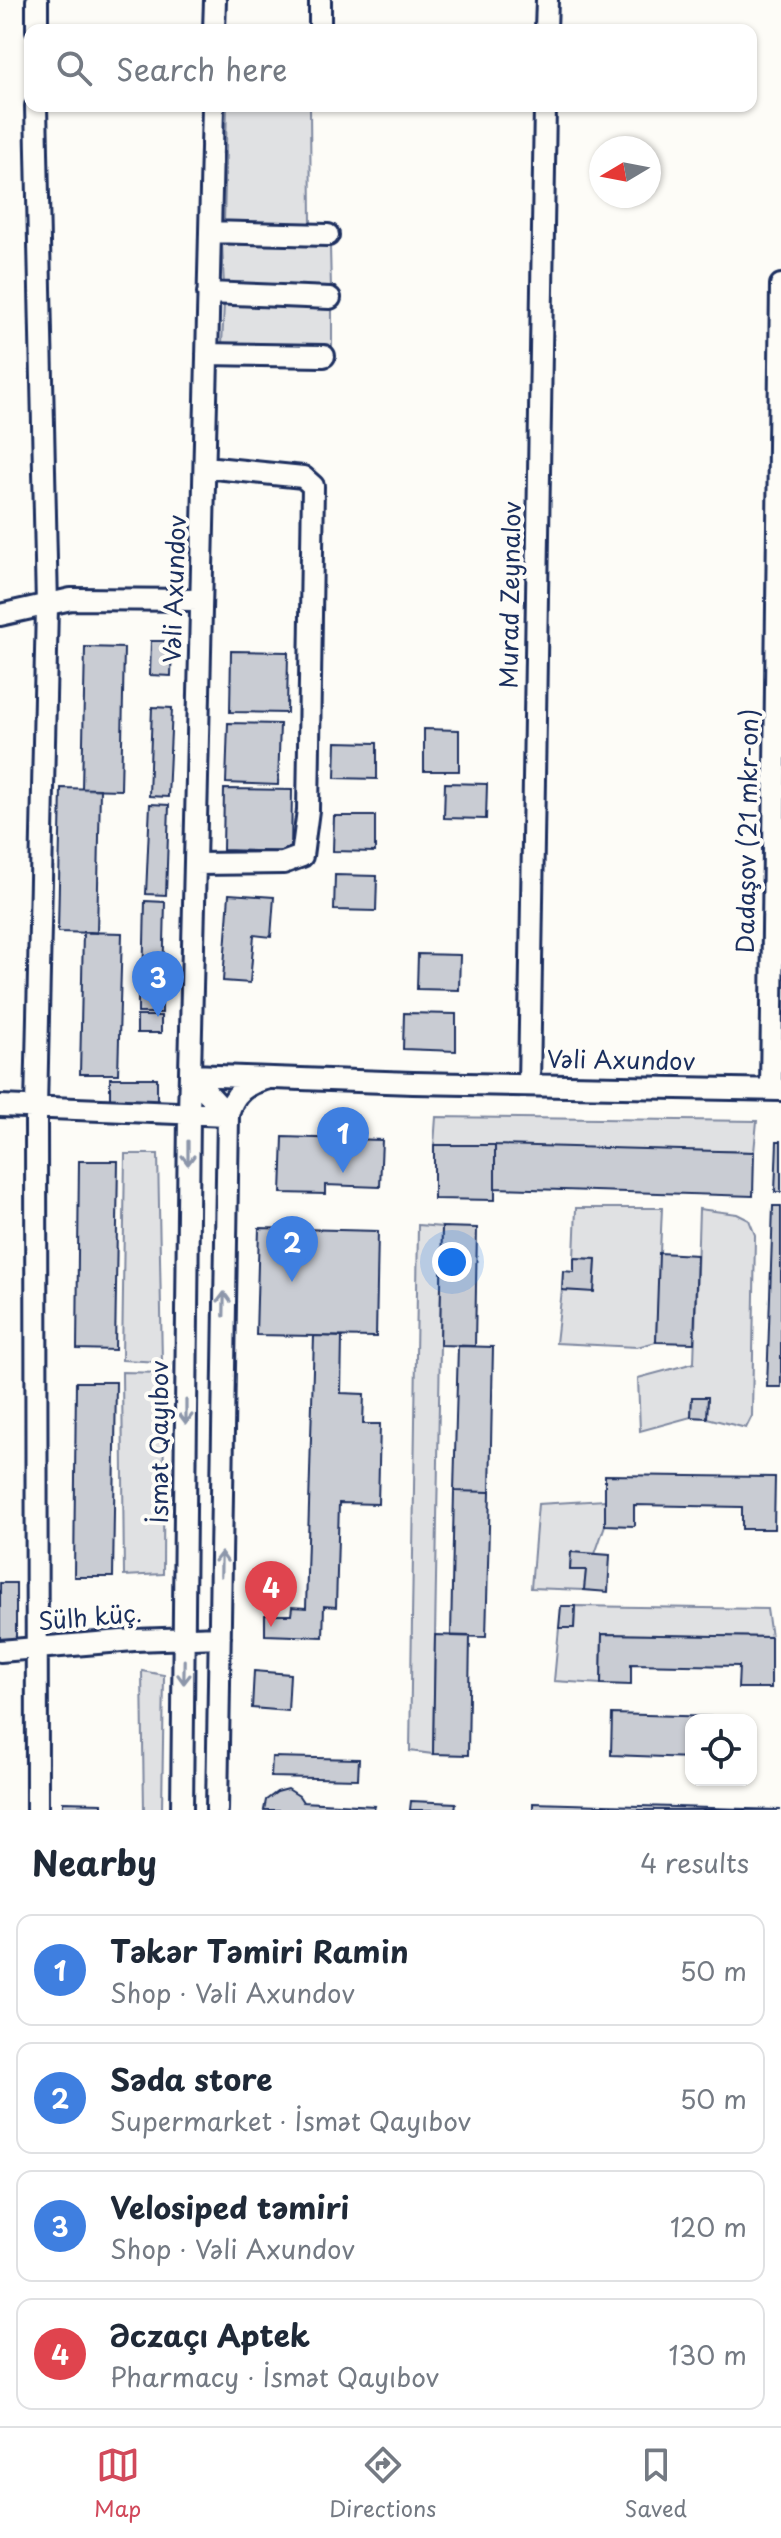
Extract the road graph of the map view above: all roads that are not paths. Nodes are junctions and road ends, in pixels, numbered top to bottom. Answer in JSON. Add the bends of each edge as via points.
{"nodes":[{"id":1,"x":37,"y":0,"type":"edge"},
{"id":2,"x":215,"y":0,"type":"edge"},
{"id":3,"x":320,"y":0,"type":"edge"},
{"id":4,"x":547,"y":0,"type":"edge"},
{"id":5,"x":37,"y":24,"type":"edge"},
{"id":6,"x":214,"y":24,"type":"edge"},
{"id":7,"x":320,"y":24,"type":"edge"},
{"id":8,"x":546,"y":24,"type":"edge"},
{"id":9,"x":36,"y":112,"type":"edge"},
{"id":10,"x":213,"y":112,"type":"edge"},
{"id":11,"x":545,"y":112,"type":"edge"},
{"id":12,"x":210,"y":232,"type":"junction"},
{"id":13,"x":328,"y":235,"type":"dead end"},
{"id":14,"x":781,"y":285,"type":"edge"},
{"id":15,"x":208,"y":293,"type":"junction"},
{"id":16,"x":330,"y":298,"type":"dead end"},
{"id":17,"x":207,"y":354,"type":"junction"},
{"id":18,"x":324,"y":356,"type":"dead end"},
{"id":19,"x":205,"y":467,"type":"junction"},
{"id":20,"x":200,"y":600,"type":"junction"},
{"id":21,"x":47,"y":606,"type":"junction"},
{"id":22,"x":0,"y":615,"type":"edge"},
{"id":23,"x":195,"y":864,"type":"junction"},
{"id":24,"x":191,"y":1075,"type":"junction"},
{"id":25,"x":269,"y":1078,"type":"junction"},
{"id":26,"x":529,"y":1085,"type":"junction"},
{"id":27,"x":776,"y":1090,"type":"edge"},
{"id":28,"x":0,"y":1106,"type":"edge"},
{"id":29,"x":36,"y":1108,"type":"junction"},
{"id":30,"x":189,"y":1114,"type":"junction"},
{"id":31,"x":228,"y":1115,"type":"junction"},
{"id":32,"x":185,"y":1637,"type":"junction"},
{"id":33,"x":220,"y":1637,"type":"junction"},
{"id":34,"x":35,"y":1648,"type":"junction"},
{"id":35,"x":0,"y":1651,"type":"edge"},
{"id":36,"x":37,"y":1810,"type":"edge"},
{"id":37,"x":182,"y":1810,"type":"edge"},
{"id":38,"x":217,"y":1810,"type":"edge"}],
"edges":[{"from":1,"to":5,"type":"street"},
{"from":2,"to":6,"type":"street"},
{"from":3,"to":7,"type":"street"},
{"from":4,"to":8,"type":"street"},
{"from":9,"to":21,"type":"street"},
{"from":10,"to":12,"type":"street","name":"Vəli Axundov"},
{"from":11,"to":26,"type":"street","name":"Murad Zeynalov"},
{"from":12,"to":13,"type":"street"},
{"from":12,"to":15,"type":"street","name":"Vəli Axundov"},
{"from":14,"to":27,"type":"street","name":"Dadaşov (21 mkr-on)"},
{"from":15,"to":16,"type":"street"},
{"from":15,"to":17,"type":"street","name":"Vəli Axundov"},
{"from":17,"to":18,"type":"street"},
{"from":17,"to":19,"type":"street","name":"Vəli Axundov"},
{"from":19,"to":20,"type":"street","name":"Vəli Axundov"},
{"from":19,"to":23,"type":"street","via":[[303,477],[313,486],[308,810],[302,856],[283,863]]},
{"from":20,"to":21,"type":"street","via":[[91,598]]},
{"from":20,"to":23,"type":"street","name":"Vəli Axundov"},
{"from":21,"to":22,"type":"street"},
{"from":21,"to":29,"type":"street"},
{"from":23,"to":24,"type":"street","name":"Vəli Axundov"},
{"from":24,"to":25,"type":"street","name":"Vəli Axundov"},
{"from":24,"to":30,"type":"street","name":"İsmət Qayıbov"},
{"from":24,"to":31,"type":"street"},
{"from":25,"to":26,"type":"street","name":"Vəli Axundov"},
{"from":25,"to":31,"type":"street","via":[[240,1091]]},
{"from":26,"to":27,"type":"street","name":"Vəli Axundov"},
{"from":28,"to":29,"type":"street"},
{"from":29,"to":30,"type":"street"},
{"from":29,"to":34,"type":"street"},
{"from":30,"to":31,"type":"street"},
{"from":30,"to":32,"type":"street","name":"İsmət Qayıbov","one_way":true},
{"from":33,"to":31,"type":"street","one_way":true},
{"from":32,"to":33,"type":"street","name":"Sülh küç."},
{"from":32,"to":34,"type":"street","name":"Sülh küç."},
{"from":32,"to":37,"type":"street","name":"İsmət Qayıbov","one_way":true},
{"from":33,"to":38,"type":"street"},
{"from":34,"to":35,"type":"street","name":"Sülh küç."},
{"from":34,"to":36,"type":"street"}]}
